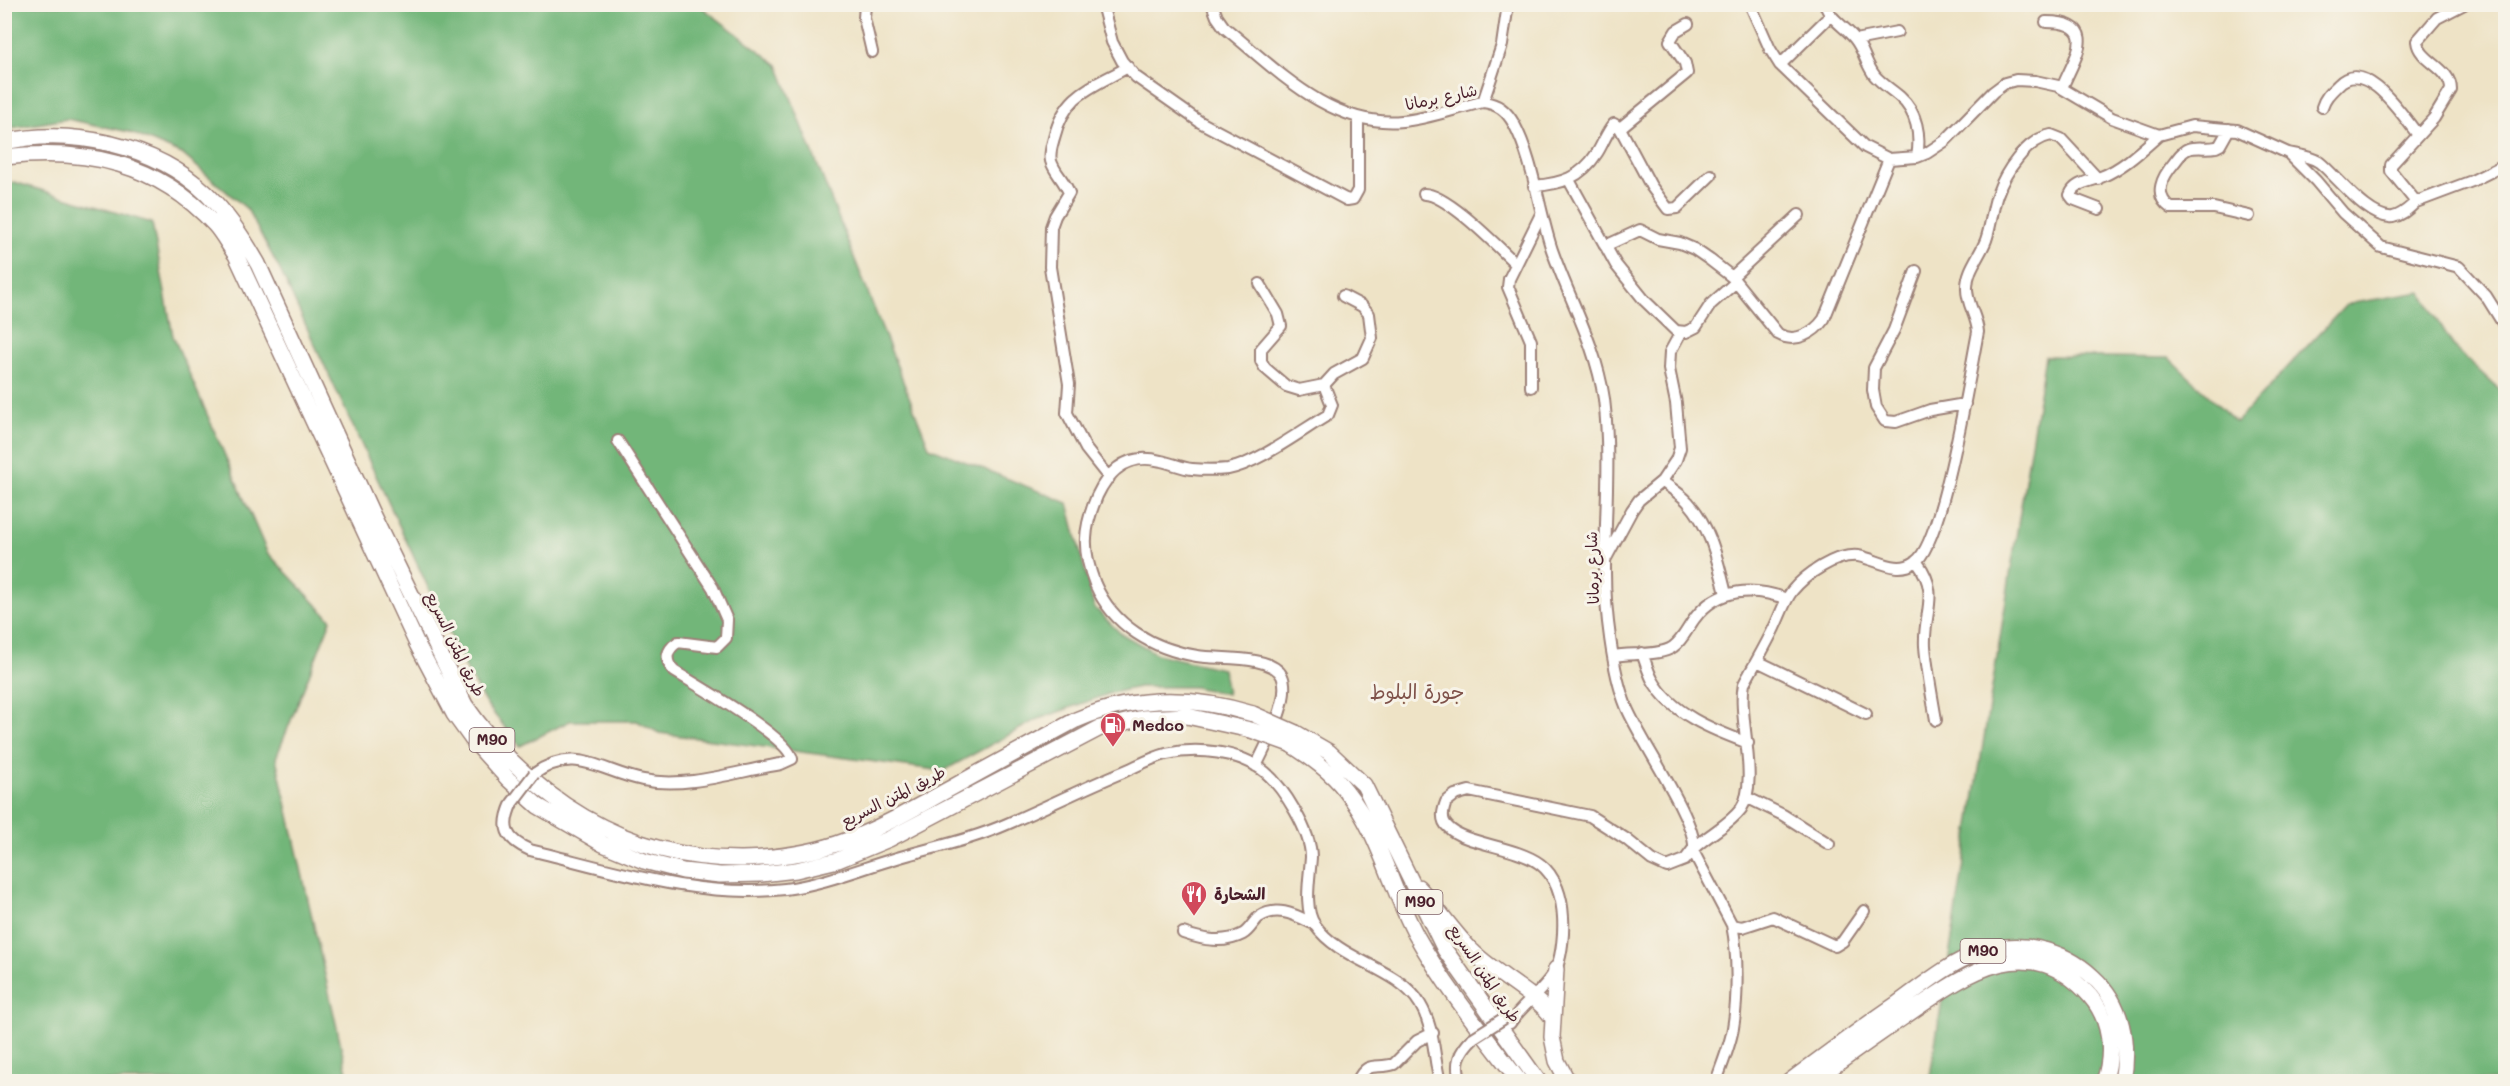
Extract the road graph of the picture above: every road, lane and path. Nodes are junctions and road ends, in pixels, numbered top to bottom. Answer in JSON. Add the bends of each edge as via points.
{"nodes":[{"id":1,"x":865,"y":4,"type":"edge"},
{"id":2,"x":1102,"y":4,"type":"edge"},
{"id":3,"x":1212,"y":4,"type":"edge"},
{"id":4,"x":1508,"y":4,"type":"edge"},
{"id":5,"x":1750,"y":4,"type":"edge"},
{"id":6,"x":1825,"y":4,"type":"edge"},
{"id":7,"x":2464,"y":4,"type":"edge"},
{"id":8,"x":1831,"y":15,"type":"junction"},
{"id":9,"x":2046,"y":21,"type":"dead end"},
{"id":10,"x":1688,"y":24,"type":"dead end"},
{"id":11,"x":1897,"y":32,"type":"dead end"},
{"id":12,"x":1856,"y":39,"type":"junction"},
{"id":13,"x":872,"y":52,"type":"dead end"},
{"id":14,"x":1780,"y":65,"type":"junction"},
{"id":15,"x":1128,"y":67,"type":"junction"},
{"id":16,"x":2062,"y":88,"type":"junction"},
{"id":17,"x":1483,"y":102,"type":"junction"},
{"id":18,"x":2322,"y":107,"type":"dead end"},
{"id":19,"x":1358,"y":119,"type":"junction"},
{"id":20,"x":1620,"y":128,"type":"junction"},
{"id":21,"x":2229,"y":129,"type":"junction"},
{"id":22,"x":2159,"y":135,"type":"junction"},
{"id":23,"x":2418,"y":135,"type":"junction"},
{"id":24,"x":4,"y":142,"type":"edge"},
{"id":25,"x":2288,"y":153,"type":"junction"},
{"id":26,"x":4,"y":157,"type":"edge"},
{"id":27,"x":1917,"y":157,"type":"junction"},
{"id":28,"x":1888,"y":159,"type":"junction"},
{"id":29,"x":2505,"y":164,"type":"edge"},
{"id":30,"x":1711,"y":175,"type":"dead end"},
{"id":31,"x":2098,"y":179,"type":"junction"},
{"id":32,"x":1569,"y":180,"type":"junction"},
{"id":33,"x":1534,"y":186,"type":"junction"},
{"id":34,"x":1424,"y":194,"type":"dead end"},
{"id":35,"x":2416,"y":202,"type":"junction"},
{"id":36,"x":2099,"y":209,"type":"dead end"},
{"id":37,"x":1541,"y":214,"type":"junction"},
{"id":38,"x":1799,"y":214,"type":"dead end"},
{"id":39,"x":2249,"y":216,"type":"dead end"},
{"id":40,"x":1605,"y":246,"type":"junction"},
{"id":41,"x":1516,"y":264,"type":"junction"},
{"id":42,"x":1916,"y":271,"type":"dead end"},
{"id":43,"x":1734,"y":280,"type":"junction"},
{"id":44,"x":1260,"y":284,"type":"dead end"},
{"id":45,"x":1343,"y":296,"type":"dead end"},
{"id":46,"x":2505,"y":328,"type":"edge"},
{"id":47,"x":1681,"y":332,"type":"junction"},
{"id":48,"x":1324,"y":386,"type":"junction"},
{"id":49,"x":1531,"y":387,"type":"dead end"},
{"id":50,"x":1965,"y":404,"type":"junction"},
{"id":51,"x":618,"y":441,"type":"dead end"},
{"id":52,"x":1109,"y":478,"type":"junction"},
{"id":53,"x":1662,"y":481,"type":"junction"},
{"id":54,"x":1605,"y":560,"type":"junction"},
{"id":55,"x":1917,"y":562,"type":"junction"},
{"id":56,"x":1726,"y":594,"type":"junction"},
{"id":57,"x":1787,"y":599,"type":"junction"},
{"id":58,"x":1642,"y":652,"type":"junction"},
{"id":59,"x":1614,"y":656,"type":"junction"},
{"id":60,"x":1757,"y":661,"type":"junction"},
{"id":61,"x":1866,"y":714,"type":"dead end"},
{"id":62,"x":1936,"y":720,"type":"dead end"},
{"id":63,"x":1252,"y":722,"type":"junction"},
{"id":64,"x":1293,"y":738,"type":"junction"},
{"id":65,"x":1748,"y":743,"type":"junction"},
{"id":66,"x":1256,"y":766,"type":"junction"},
{"id":67,"x":1746,"y":796,"type":"junction"},
{"id":68,"x":1829,"y":844,"type":"dead end"},
{"id":69,"x":1694,"y":850,"type":"junction"},
{"id":70,"x":1407,"y":876,"type":"junction"},
{"id":71,"x":1864,"y":911,"type":"dead end"},
{"id":72,"x":1312,"y":923,"type":"junction"},
{"id":73,"x":1732,"y":925,"type":"junction"},
{"id":74,"x":1183,"y":933,"type":"dead end"},
{"id":75,"x":1556,"y":969,"type":"junction"},
{"id":76,"x":1532,"y":999,"type":"junction"},
{"id":77,"x":1553,"y":1019,"type":"junction"},
{"id":78,"x":1433,"y":1033,"type":"junction"},
{"id":79,"x":1475,"y":1041,"type":"junction"},
{"id":80,"x":1519,"y":1081,"type":"edge"},
{"id":81,"x":1357,"y":1082,"type":"edge"},
{"id":82,"x":1440,"y":1082,"type":"edge"},
{"id":83,"x":1461,"y":1082,"type":"edge"},
{"id":84,"x":1468,"y":1082,"type":"edge"},
{"id":85,"x":1539,"y":1082,"type":"edge"},
{"id":86,"x":1568,"y":1082,"type":"edge"},
{"id":87,"x":1716,"y":1082,"type":"edge"},
{"id":88,"x":1789,"y":1082,"type":"edge"},
{"id":89,"x":1813,"y":1082,"type":"edge"},
{"id":90,"x":2104,"y":1082,"type":"edge"},
{"id":91,"x":2122,"y":1082,"type":"edge"}],
"edges":[{"from":1,"to":13,"type":"street","via":[[864,18]]},
{"from":2,"to":15,"type":"street","via":[[1112,42]]},
{"from":3,"to":19,"type":"street","name":"شارع برمانا","via":[[1224,27],[1307,94]]},
{"from":4,"to":17,"type":"street","via":[[1502,45]]},
{"from":5,"to":14,"type":"street"},
{"from":6,"to":8,"type":"street"},
{"from":7,"to":23,"type":"street","via":[[2428,25],[2417,41],[2420,50],[2443,70],[2451,86],[2434,118]]},
{"from":8,"to":12,"type":"street"},
{"from":8,"to":14,"type":"street"},
{"from":9,"to":16,"type":"street","via":[[2075,29],[2081,37]]},
{"from":10,"to":20,"type":"street","via":[[1676,31],[1671,40],[1687,73]]},
{"from":11,"to":12,"type":"street"},
{"from":12,"to":27,"type":"street","via":[[1876,77],[1905,101],[1914,115],[1919,136]]},
{"from":14,"to":28,"type":"street","via":[[1865,147]]},
{"from":15,"to":19,"type":"street","via":[[1136,77],[1200,122],[1347,200],[1353,199],[1358,190]]},
{"from":15,"to":52,"type":"street","via":[[1074,98],[1059,117],[1050,154],[1051,163],[1069,193],[1051,227],[1050,267],[1069,384],[1066,413]]},
{"from":16,"to":22,"type":"street","via":[[2112,118]]},
{"from":16,"to":27,"type":"street","via":[[2035,81],[2006,83],[1936,149]]},
{"from":17,"to":19,"type":"street","name":"شارع برمانا","via":[[1402,121]]},
{"from":17,"to":33,"type":"street","name":"شارع برمانا","via":[[1506,112],[1515,126]]},
{"from":18,"to":23,"type":"street","via":[[2324,98],[2343,79],[2360,77],[2377,86]]},
{"from":20,"to":30,"type":"street","via":[[1668,209],[1677,208]]},
{"from":20,"to":32,"type":"street","via":[[1614,124],[1592,160]]},
{"from":21,"to":22,"type":"street","via":[[2192,126]]},
{"from":21,"to":25,"type":"street"},
{"from":21,"to":39,"type":"street","via":[[2216,147],[2183,152],[2163,177],[2162,190],[2171,208],[2214,208]]},
{"from":22,"to":31,"type":"street"},
{"from":23,"to":35,"type":"street","via":[[2390,167]]},
{"from":24,"to":63,"type":"highway","name":"طريق المتن السريع","number":"M90","via":[[40,137],[117,144],[184,176],[219,207],[258,264],[465,705],[516,767],[549,795],[575,813],[636,842],[675,854],[715,859],[772,858],[816,850],[899,817],[1098,710],[1143,701],[1186,700],[1212,703]]},
{"from":25,"to":35,"type":"street","via":[[2318,162],[2379,214],[2396,216]]},
{"from":25,"to":46,"type":"street","via":[[2343,213],[2381,247],[2459,267],[2486,296]]},
{"from":26,"to":63,"type":"highway","name":"طريق المتن السريع","number":"M90","via":[[59,153],[94,157],[132,168],[183,197],[215,226],[236,255],[417,644],[454,714],[501,771],[538,806],[603,844],[683,871],[720,875],[796,870],[838,860],[889,839],[1100,728],[1143,718],[1187,716]]},
{"from":27,"to":28,"type":"street"},
{"from":28,"to":43,"type":"street","via":[[1819,325],[1796,338],[1783,337]]},
{"from":29,"to":35,"type":"street"},
{"from":31,"to":36,"type":"street","via":[[2077,185],[2070,195]]},
{"from":31,"to":50,"type":"street","via":[[2061,139],[2051,135],[2031,144],[2005,177],[1985,243],[1967,284],[1978,332]]},
{"from":32,"to":33,"type":"street"},
{"from":32,"to":40,"type":"street"},
{"from":33,"to":37,"type":"street","name":"شارع برمانا"},
{"from":34,"to":41,"type":"street","via":[[1441,199]]},
{"from":37,"to":41,"type":"street"},
{"from":37,"to":54,"type":"street","name":"شارع برمانا","via":[[1600,373],[1607,454]]},
{"from":38,"to":43,"type":"street"},
{"from":40,"to":43,"type":"street","via":[[1643,231],[1694,249]]},
{"from":40,"to":47,"type":"street","via":[[1630,285],[1670,326]]},
{"from":41,"to":49,"type":"street","via":[[1508,287],[1531,341]]},
{"from":42,"to":50,"type":"street","via":[[1894,330],[1874,368],[1877,411],[1884,422],[1892,422]]},
{"from":43,"to":47,"type":"street","via":[[1696,327]]},
{"from":44,"to":48,"type":"street","via":[[1281,326],[1261,349],[1265,368],[1293,389]]},
{"from":45,"to":48,"type":"street","via":[[1369,314],[1372,338],[1363,358],[1334,374]]},
{"from":47,"to":53,"type":"street","via":[[1671,352],[1669,369],[1680,448]]},
{"from":48,"to":52,"type":"street","via":[[1332,405],[1328,415],[1253,459],[1229,468],[1192,469],[1139,458],[1116,468]]},
{"from":50,"to":55,"type":"street","via":[[1933,533]]},
{"from":51,"to":66,"type":"street","bridge":true,"via":[[696,560],[727,620],[722,644],[712,648],[678,642],[667,655],[668,664],[768,731],[788,748],[792,759],[688,782],[645,781],[574,759],[553,763],[534,774],[506,816],[506,828],[517,844],[702,889],[783,889],[812,885],[895,858],[962,842],[1164,754],[1214,752]]},
{"from":52,"to":66,"type":"street","via":[[1088,519],[1086,562],[1111,613],[1128,629],[1160,647],[1197,657],[1271,665],[1283,678],[1280,711]]},
{"from":53,"to":54,"type":"street","via":[[1639,500]]},
{"from":53,"to":56,"type":"street","via":[[1688,501],[1704,523]]},
{"from":54,"to":59,"type":"street","name":"شارع برمانا"},
{"from":55,"to":57,"type":"street","via":[[1898,567],[1859,556],[1845,557],[1825,564]]},
{"from":55,"to":62,"type":"street","via":[[1926,574],[1930,598],[1924,629]]},
{"from":56,"to":57,"type":"street","via":[[1757,592]]},
{"from":56,"to":58,"type":"street","via":[[1704,607],[1674,646],[1659,652]]},
{"from":57,"to":60,"type":"street"},
{"from":58,"to":59,"type":"street"},
{"from":58,"to":65,"type":"street","via":[[1652,680],[1680,710]]},
{"from":59,"to":69,"type":"street","name":"شارع برمانا","via":[[1625,704],[1690,827]]},
{"from":60,"to":61,"type":"street"},
{"from":60,"to":65,"type":"street","via":[[1742,694]]},
{"from":63,"to":64,"type":"highway","name":"طريق المتن السريع","number":"M90","bridge":true},
{"from":64,"to":70,"type":"highway","name":"طريق المتن السريع","number":"M90","via":[[1329,752],[1364,785]]},
{"from":64,"to":80,"type":"highway","name":"طريق المتن السريع","number":"M90","via":[[1331,774],[1360,812],[1417,936]]},
{"from":65,"to":67,"type":"street"},
{"from":66,"to":72,"type":"street","via":[[1283,792],[1308,842]]},
{"from":67,"to":68,"type":"street"},
{"from":67,"to":69,"type":"street","via":[[1737,813]]},
{"from":69,"to":73,"type":"street","name":"شارع برمانا"},
{"from":69,"to":75,"type":"street","via":[[1685,860],[1667,867],[1652,861],[1590,816],[1469,790],[1446,802],[1443,819],[1447,827],[1459,835],[1528,857],[1552,877],[1563,910]]},
{"from":70,"to":76,"type":"highway","via":[[1471,950]]},
{"from":70,"to":85,"type":"highway","name":"طريق المتن السريع","number":"M90","via":[[1445,950]]},
{"from":71,"to":73,"type":"street","via":[[1835,946],[1773,917],[1742,927]]},
{"from":72,"to":74,"type":"street","via":[[1288,911],[1270,912],[1258,918],[1246,933],[1229,940],[1202,940]]},
{"from":72,"to":78,"type":"street","via":[[1349,956],[1407,989],[1420,1004]]},
{"from":73,"to":87,"type":"street","via":[[1736,943],[1735,1014]]},
{"from":75,"to":76,"type":"street"},
{"from":75,"to":77,"type":"highway"},
{"from":76,"to":77,"type":"highway"},
{"from":76,"to":79,"type":"street","bridge":true},
{"from":77,"to":86,"type":"highway","via":[[1554,1051]]},
{"from":78,"to":81,"type":"street","via":[[1417,1041],[1394,1065],[1365,1069]]},
{"from":78,"to":82,"type":"street"},
{"from":79,"to":83,"type":"street","via":[[1462,1049],[1458,1058]]},
{"from":79,"to":84,"type":"street","via":[[1463,1064]]},
{"from":88,"to":91,"type":"highway","number":"M90","via":[[1955,964],[1995,948],[2030,946],[2081,966],[2107,993],[2123,1027],[2126,1046]]},
{"from":89,"to":90,"type":"highway","number":"M90","via":[[1955,982],[1987,966],[2013,961],[2058,970],[2095,1001],[2109,1038],[2111,1058]]}]}
